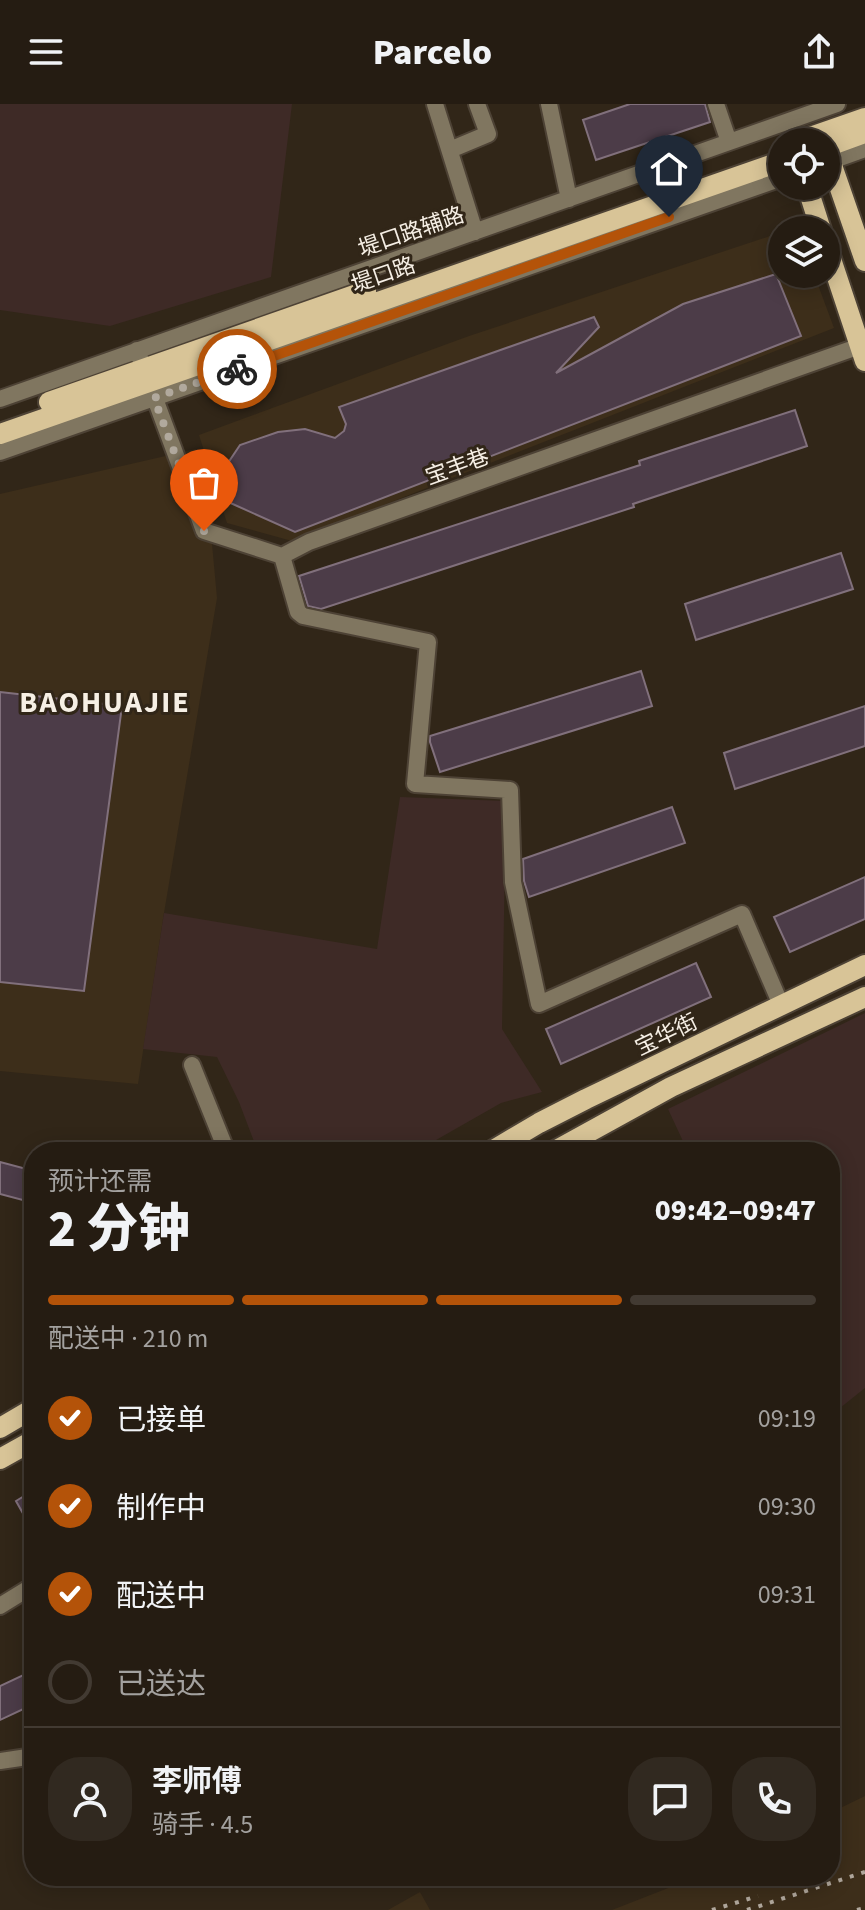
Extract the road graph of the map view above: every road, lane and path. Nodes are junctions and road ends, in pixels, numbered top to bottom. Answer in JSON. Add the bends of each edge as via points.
{"nodes":[{"id":1,"x":435,"y":104,"type":"edge"},
{"id":2,"x":477,"y":104,"type":"edge"},
{"id":3,"x":549,"y":104,"type":"edge"},
{"id":4,"x":716,"y":104,"type":"edge"},
{"id":5,"x":837,"y":104,"type":"edge"},
{"id":6,"x":805,"y":109,"type":"edge"},
{"id":7,"x":865,"y":118,"type":"edge"},
{"id":8,"x":838,"y":128,"type":"edge"},
{"id":9,"x":865,"y":133,"type":"edge"},
{"id":10,"x":729,"y":142,"type":"junction"},
{"id":11,"x":840,"y":147,"type":"edge"},
{"id":12,"x":449,"y":148,"type":"junction"},
{"id":13,"x":865,"y":149,"type":"edge"},
{"id":14,"x":768,"y":152,"type":"edge"},
{"id":15,"x":840,"y":153,"type":"edge"},
{"id":16,"x":768,"y":166,"type":"edge"},
{"id":17,"x":768,"y":182,"type":"edge"},
{"id":18,"x":840,"y":191,"type":"edge"},
{"id":19,"x":569,"y":199,"type":"junction"},
{"id":20,"x":475,"y":232,"type":"junction"},
{"id":21,"x":865,"y":261,"type":"edge"},
{"id":22,"x":840,"y":286,"type":"edge"},
{"id":23,"x":863,"y":354,"type":"edge"},
{"id":24,"x":146,"y":374,"type":"junction"},
{"id":25,"x":0,"y":399,"type":"edge"},
{"id":26,"x":0,"y":419,"type":"edge"},
{"id":27,"x":0,"y":434,"type":"edge"},
{"id":28,"x":0,"y":452,"type":"edge"},
{"id":29,"x":282,"y":556,"type":"junction"},
{"id":30,"x":865,"y":965,"type":"edge"},
{"id":31,"x":865,"y":997,"type":"edge"},
{"id":32,"x":781,"y":1005,"type":"junction"},
{"id":33,"x":192,"y":1065,"type":"dead end"},
{"id":34,"x":223,"y":1142,"type":"edge"},
{"id":35,"x":507,"y":1142,"type":"edge"},
{"id":36,"x":571,"y":1142,"type":"edge"},
{"id":37,"x":24,"y":1414,"type":"edge"},
{"id":38,"x":0,"y":1428,"type":"edge"},
{"id":39,"x":24,"y":1446,"type":"edge"},
{"id":40,"x":0,"y":1459,"type":"edge"},
{"id":41,"x":24,"y":1591,"type":"edge"},
{"id":42,"x":0,"y":1606,"type":"edge"},
{"id":43,"x":24,"y":1757,"type":"edge"},
{"id":44,"x":0,"y":1761,"type":"edge"}],
"edges":[{"from":1,"to":12,"type":"street"},
{"from":2,"to":12,"type":"street","via":[[488,134]]},
{"from":3,"to":19,"type":"street"},
{"from":4,"to":10,"type":"street"},
{"from":5,"to":6,"type":"street","name":"堤口路辅路"},
{"from":6,"to":10,"type":"street","name":"堤口路辅路"},
{"from":7,"to":8,"type":"main road"},
{"from":9,"to":11,"type":"main road"},
{"from":10,"to":19,"type":"street","name":"堤口路辅路"},
{"from":12,"to":20,"type":"street"},
{"from":13,"to":15,"type":"street"},
{"from":14,"to":24,"type":"main road","name":"堤口路"},
{"from":16,"to":24,"type":"main road","name":"堤口路"},
{"from":17,"to":24,"type":"street","name":"堤口路辅路"},
{"from":18,"to":21,"type":"main road"},
{"from":19,"to":20,"type":"street","name":"堤口路辅路"},
{"from":20,"to":24,"type":"street","name":"堤口路辅路"},
{"from":22,"to":23,"type":"main road"},
{"from":23,"to":29,"type":"street","name":"宝丰巷","via":[[309,542]]},
{"from":24,"to":25,"type":"street","name":"堤口路辅路"},
{"from":24,"to":26,"type":"main road","name":"堤口路"},
{"from":24,"to":27,"type":"main road","name":"堤口路"},
{"from":24,"to":28,"type":"street","name":"堤口路辅路"},
{"from":24,"to":29,"type":"street","via":[[204,531]]},
{"from":29,"to":32,"type":"street","via":[[303,616],[428,642],[415,784],[510,790],[513,882],[539,1004],[742,914]]},
{"from":30,"to":32,"type":"main road","name":"宝华街"},
{"from":31,"to":36,"type":"main road","via":[[671,1087]]},
{"from":32,"to":35,"type":"main road","name":"宝华街"},
{"from":33,"to":34,"type":"street"},
{"from":37,"to":38,"type":"main road"},
{"from":39,"to":40,"type":"main road"},
{"from":41,"to":42,"type":"street"},
{"from":43,"to":44,"type":"street"}]}
